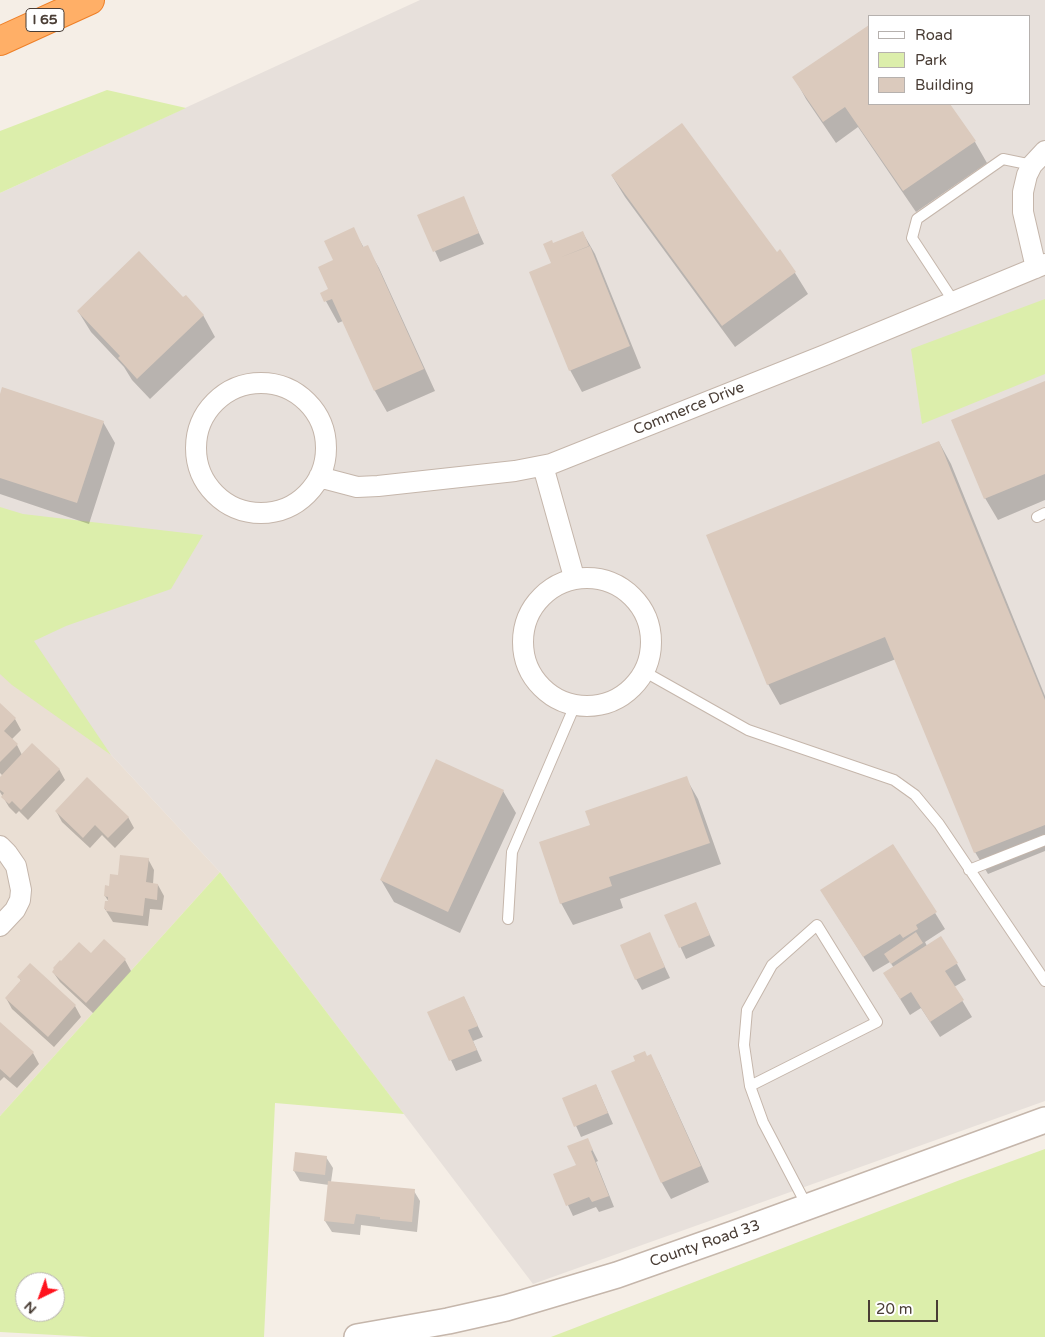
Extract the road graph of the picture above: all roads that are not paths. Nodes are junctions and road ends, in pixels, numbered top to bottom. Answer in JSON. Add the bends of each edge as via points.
{"nodes":[{"id":1,"x":90,"y":0,"type":"edge"},
{"id":2,"x":0,"y":41,"type":"edge"},
{"id":3,"x":1039,"y":158,"type":"edge"},
{"id":4,"x":1041,"y":266,"type":"edge"},
{"id":5,"x":954,"y":302,"type":"junction"},
{"id":6,"x":543,"y":466,"type":"junction"},
{"id":7,"x":319,"y":477,"type":"junction"},
{"id":8,"x":574,"y":577,"type":"junction"},
{"id":9,"x":646,"y":672,"type":"junction"},
{"id":10,"x":575,"y":705,"type":"junction"},
{"id":11,"x":1045,"y":840,"type":"edge"},
{"id":12,"x":0,"y":846,"type":"edge"},
{"id":13,"x":969,"y":870,"type":"junction"},
{"id":14,"x":508,"y":920,"type":"dead end"},
{"id":15,"x":0,"y":926,"type":"edge"},
{"id":16,"x":1045,"y":981,"type":"edge"},
{"id":17,"x":750,"y":1086,"type":"junction"},
{"id":18,"x":1045,"y":1120,"type":"edge"},
{"id":19,"x":807,"y":1207,"type":"junction"},
{"id":20,"x":357,"y":1337,"type":"edge"}],
"edges":[{"from":1,"to":2,"type":"highway","number":"I 65"},
{"from":3,"to":4,"type":"street","via":[[1027,175],[1023,212]]},
{"from":3,"to":5,"type":"lane","via":[[1003,159],[917,220],[912,238]]},
{"from":4,"to":5,"type":"street","name":"Commerce Drive"},
{"from":5,"to":6,"type":"street","name":"Commerce Drive"},
{"from":6,"to":7,"type":"street","name":"Commerce Drive","via":[[378,486],[357,486]]},
{"from":6,"to":8,"type":"street"},
{"from":7,"to":7,"type":"street","via":[[324,461],[323,429],[305,401],[277,385],[261,383],[229,391],[206,413],[198,429],[198,464],[204,480],[229,505],[263,513],[280,510],[296,503]]},
{"from":8,"to":9,"type":"street","via":[[610,581],[626,590],[636,601],[651,630],[652,644]]},
{"from":8,"to":10,"type":"street","via":[[547,590],[537,602],[524,626],[522,640],[524,656],[541,686],[565,703]]},
{"from":9,"to":10,"type":"street","via":[[627,693],[612,702],[596,706]]},
{"from":9,"to":13,"type":"lane","via":[[748,730],[894,780],[915,795],[939,824]]},
{"from":10,"to":14,"type":"lane","via":[[512,852]]},
{"from":11,"to":13,"type":"lane"},
{"from":12,"to":15,"type":"street","via":[[16,866],[21,890],[20,900]]},
{"from":13,"to":16,"type":"lane"},
{"from":17,"to":17,"type":"lane","via":[[744,1045],[747,1010],[772,965],[817,925],[877,1022]]},
{"from":17,"to":19,"type":"lane","via":[[763,1122]]},
{"from":18,"to":19,"type":"street","name":"County Road 33"},
{"from":19,"to":20,"type":"street","name":"County Road 33","via":[[617,1275],[506,1308]]}]}
